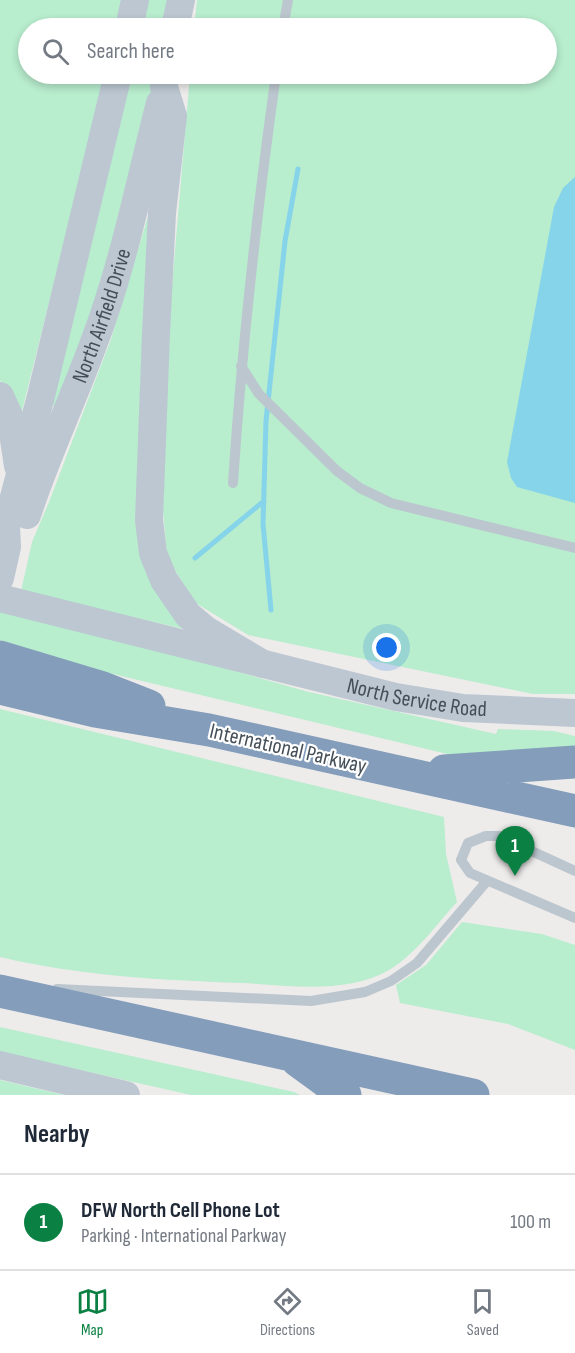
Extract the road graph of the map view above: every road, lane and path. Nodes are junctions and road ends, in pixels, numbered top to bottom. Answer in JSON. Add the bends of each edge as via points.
{"nodes":[{"id":1,"x":135,"y":0,"type":"edge"},
{"id":2,"x":181,"y":0,"type":"edge"},
{"id":3,"x":288,"y":0,"type":"edge"},
{"id":4,"x":131,"y":18,"type":"edge"},
{"id":5,"x":177,"y":18,"type":"edge"},
{"id":6,"x":285,"y":18,"type":"edge"},
{"id":7,"x":116,"y":84,"type":"edge"},
{"id":8,"x":164,"y":84,"type":"edge"},
{"id":9,"x":166,"y":84,"type":"edge"},
{"id":10,"x":275,"y":84,"type":"edge"},
{"id":11,"x":241,"y":366,"type":"junction"},
{"id":12,"x":0,"y":396,"type":"edge"},
{"id":13,"x":20,"y":475,"type":"junction"},
{"id":14,"x":233,"y":483,"type":"dead end"},
{"id":15,"x":7,"y":547,"type":"junction"},
{"id":16,"x":575,"y":548,"type":"edge"},
{"id":17,"x":0,"y":578,"type":"edge"},
{"id":18,"x":0,"y":598,"type":"edge"},
{"id":19,"x":0,"y":657,"type":"edge"},
{"id":20,"x":263,"y":664,"type":"junction"},
{"id":21,"x":0,"y":688,"type":"edge"},
{"id":22,"x":575,"y":713,"type":"edge"},
{"id":23,"x":209,"y":730,"type":"junction"},
{"id":24,"x":575,"y":762,"type":"edge"},
{"id":25,"x":388,"y":772,"type":"junction"},
{"id":26,"x":575,"y":811,"type":"edge"},
{"id":27,"x":575,"y":871,"type":"edge"},
{"id":28,"x":487,"y":880,"type":"junction"},
{"id":29,"x":575,"y":918,"type":"edge"},
{"id":30,"x":0,"y":985,"type":"edge"},
{"id":31,"x":35,"y":987,"type":"dead end"},
{"id":32,"x":47,"y":988,"type":"dead end"},
{"id":33,"x":0,"y":991,"type":"edge"},
{"id":34,"x":286,"y":1053,"type":"junction"},
{"id":35,"x":0,"y":1065,"type":"edge"},
{"id":36,"x":126,"y":1095,"type":"edge"},
{"id":37,"x":345,"y":1095,"type":"edge"},
{"id":38,"x":473,"y":1095,"type":"edge"}],
"edges":[{"from":1,"to":4,"type":"main road"},
{"from":2,"to":5,"type":"main road"},
{"from":3,"to":6,"type":"lane"},
{"from":7,"to":13,"type":"main road","name":"North Airfield Drive"},
{"from":8,"to":15,"type":"main road","name":"North Airfield Drive","via":[[122,252],[94,344],[23,528]]},
{"from":9,"to":20,"type":"main road","via":[[173,116],[162,213],[156,334],[149,520],[153,553],[164,580],[188,615]]},
{"from":10,"to":11,"type":"lane"},
{"from":11,"to":14,"type":"lane"},
{"from":11,"to":16,"type":"lane","via":[[259,394],[337,471],[360,488],[391,503]]},
{"from":12,"to":13,"type":"main road","via":[[11,420]]},
{"from":13,"to":15,"type":"main road","name":"North Airfield Drive","via":[[6,527]]},
{"from":15,"to":17,"type":"main road","name":"North Airfield Drive"},
{"from":18,"to":20,"type":"main road","name":"North Service Road"},
{"from":19,"to":23,"type":"highway","via":[[103,688]]},
{"from":20,"to":22,"type":"main road","name":"North Service Road","via":[[453,707]]},
{"from":21,"to":23,"type":"highway","name":"International Parkway","via":[[95,711]]},
{"from":23,"to":25,"type":"highway","name":"International Parkway"},
{"from":24,"to":25,"type":"highway"},
{"from":25,"to":26,"type":"highway","name":"International Parkway"},
{"from":27,"to":28,"type":"lane","via":[[499,836],[486,836],[468,843],[461,860],[470,873]]},
{"from":28,"to":29,"type":"lane"},
{"from":28,"to":32,"type":"lane","via":[[417,963],[391,981],[365,992],[311,1001]]},
{"from":30,"to":31,"type":"lane"},
{"from":33,"to":34,"type":"highway"},
{"from":34,"to":37,"type":"highway"},
{"from":34,"to":38,"type":"highway"},
{"from":35,"to":36,"type":"main road"}]}
